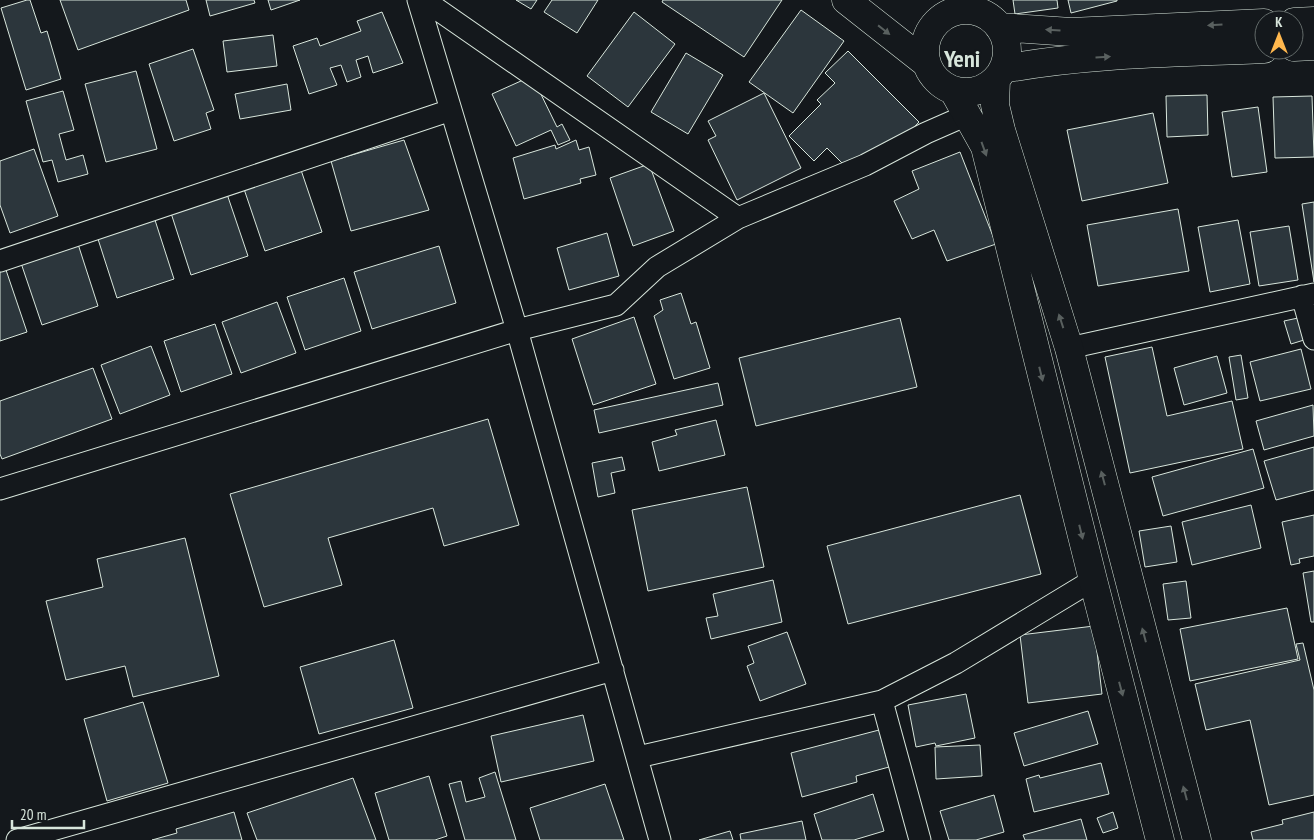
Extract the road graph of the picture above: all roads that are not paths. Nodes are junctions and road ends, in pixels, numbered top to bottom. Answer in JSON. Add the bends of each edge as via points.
{"nodes":[{"id":1,"x":418,"y":0,"type":"edge"},
{"id":2,"x":424,"y":0,"type":"edge"},
{"id":3,"x":846,"y":0,"type":"edge"},
{"id":4,"x":951,"y":5,"type":"edge"},
{"id":5,"x":1254,"y":23,"type":"edge"},
{"id":6,"x":999,"y":26,"type":"junction"},
{"id":7,"x":1254,"y":49,"type":"edge"},
{"id":8,"x":926,"y":62,"type":"junction"},
{"id":9,"x":1000,"y":74,"type":"junction"},
{"id":10,"x":953,"y":90,"type":"junction"},
{"id":11,"x":451,"y":110,"type":"junction"},
{"id":12,"x":967,"y":115,"type":"junction"},
{"id":13,"x":738,"y":218,"type":"junction"},
{"id":14,"x":0,"y":261,"type":"edge"},
{"id":15,"x":1308,"y":295,"type":"edge"},
{"id":16,"x":517,"y":330,"type":"junction"},
{"id":17,"x":1314,"y":339,"type":"edge"},
{"id":18,"x":1069,"y":348,"type":"junction"},
{"id":19,"x":0,"y":489,"type":"edge"},
{"id":20,"x":1093,"y":580,"type":"junction"},
{"id":21,"x":613,"y":670,"type":"junction"},
{"id":22,"x":882,"y":701,"type":"junction"},
{"id":23,"x":638,"y":757,"type":"junction"},
{"id":24,"x":17,"y":840,"type":"edge"},
{"id":25,"x":660,"y":840,"type":"edge"},
{"id":26,"x":920,"y":840,"type":"edge"},
{"id":27,"x":1160,"y":840,"type":"edge"},
{"id":28,"x":1197,"y":840,"type":"edge"}],
"edges":[{"from":1,"to":11,"type":"street"},
{"from":2,"to":13,"type":"street"},
{"from":3,"to":8,"type":"street","one_way":true},
{"from":4,"to":6,"type":"street","via":[[986,16]]},
{"from":4,"to":8,"type":"street","via":[[951,13],[938,20],[930,31],[925,46]]},
{"from":5,"to":6,"type":"street","one_way":true,"via":[[1071,32]]},
{"from":6,"to":9,"type":"street","via":[[1005,39],[1006,55]]},
{"from":9,"to":7,"type":"street","one_way":true,"via":[[1036,62],[1074,58]]},
{"from":8,"to":10,"type":"street","via":[[932,76]]},
{"from":9,"to":10,"type":"street","via":[[984,88],[967,92]]},
{"from":18,"to":9,"type":"street","one_way":true,"via":[[1001,130],[995,105]]},
{"from":10,"to":12,"type":"street"},
{"from":11,"to":14,"type":"street"},
{"from":11,"to":16,"type":"street"},
{"from":12,"to":13,"type":"street","via":[[865,165]]},
{"from":12,"to":20,"type":"street","one_way":true,"via":[[984,147]]},
{"from":13,"to":16,"type":"street","via":[[657,267],[616,305]]},
{"from":15,"to":17,"type":"street"},
{"from":15,"to":18,"type":"street"},
{"from":16,"to":19,"type":"street"},
{"from":16,"to":21,"type":"street"},
{"from":28,"to":18,"type":"street","one_way":true},
{"from":20,"to":22,"type":"street","via":[[956,663]]},
{"from":20,"to":27,"type":"street","one_way":true},
{"from":21,"to":23,"type":"street"},
{"from":21,"to":24,"type":"street"},
{"from":22,"to":23,"type":"street"},
{"from":22,"to":26,"type":"street"},
{"from":23,"to":25,"type":"street"}]}
